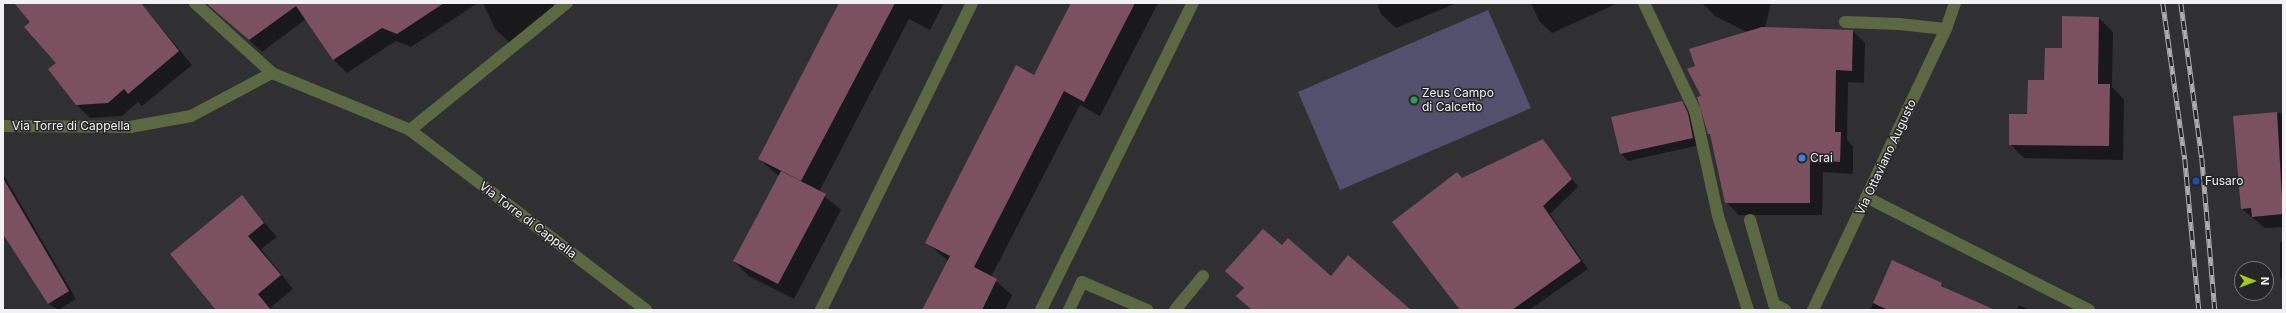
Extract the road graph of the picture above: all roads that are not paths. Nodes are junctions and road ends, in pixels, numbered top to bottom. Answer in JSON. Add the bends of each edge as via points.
{"nodes":[{"id":1,"x":195,"y":3,"type":"edge"},
{"id":2,"x":567,"y":3,"type":"edge"},
{"id":3,"x":972,"y":3,"type":"edge"},
{"id":4,"x":1193,"y":3,"type":"edge"},
{"id":5,"x":1644,"y":3,"type":"edge"},
{"id":6,"x":1955,"y":3,"type":"edge"},
{"id":7,"x":1845,"y":22,"type":"dead end"},
{"id":8,"x":1946,"y":29,"type":"junction"},
{"id":9,"x":272,"y":73,"type":"junction"},
{"id":10,"x":3,"y":126,"type":"edge"},
{"id":11,"x":410,"y":130,"type":"junction"},
{"id":12,"x":1868,"y":198,"type":"junction"},
{"id":13,"x":1750,"y":220,"type":"dead end"},
{"id":14,"x":1202,"y":276,"type":"dead end"},
{"id":15,"x":646,"y":310,"type":"edge"},
{"id":16,"x":822,"y":310,"type":"edge"},
{"id":17,"x":1041,"y":310,"type":"edge"},
{"id":18,"x":1069,"y":310,"type":"edge"},
{"id":19,"x":1147,"y":310,"type":"edge"},
{"id":20,"x":1175,"y":310,"type":"edge"},
{"id":21,"x":1748,"y":310,"type":"edge"},
{"id":22,"x":1785,"y":310,"type":"edge"},
{"id":23,"x":1813,"y":310,"type":"edge"},
{"id":24,"x":2089,"y":310,"type":"edge"}],
"edges":[{"from":1,"to":9,"type":"street","name":"Via Torre di Cappella"},
{"from":2,"to":11,"type":"street"},
{"from":3,"to":16,"type":"street"},
{"from":4,"to":17,"type":"street"},
{"from":5,"to":21,"type":"street","via":[[1695,111],[1718,216]]},
{"from":6,"to":8,"type":"street","name":"Via Ottaviano Augusto"},
{"from":7,"to":8,"type":"street"},
{"from":8,"to":12,"type":"street","name":"Via Ottaviano Augusto"},
{"from":9,"to":10,"type":"street","name":"Via Torre di Cappella","via":[[191,116],[130,127]]},
{"from":9,"to":11,"type":"street","name":"Via Torre di Cappella"},
{"from":11,"to":15,"type":"street","name":"Via Torre di Cappella"},
{"from":12,"to":23,"type":"street","name":"Via Ottaviano Augusto"},
{"from":12,"to":24,"type":"street"},
{"from":13,"to":22,"type":"street","via":[[1774,304]]},
{"from":14,"to":20,"type":"street"},
{"from":18,"to":19,"type":"street","via":[[1082,282]]}]}
